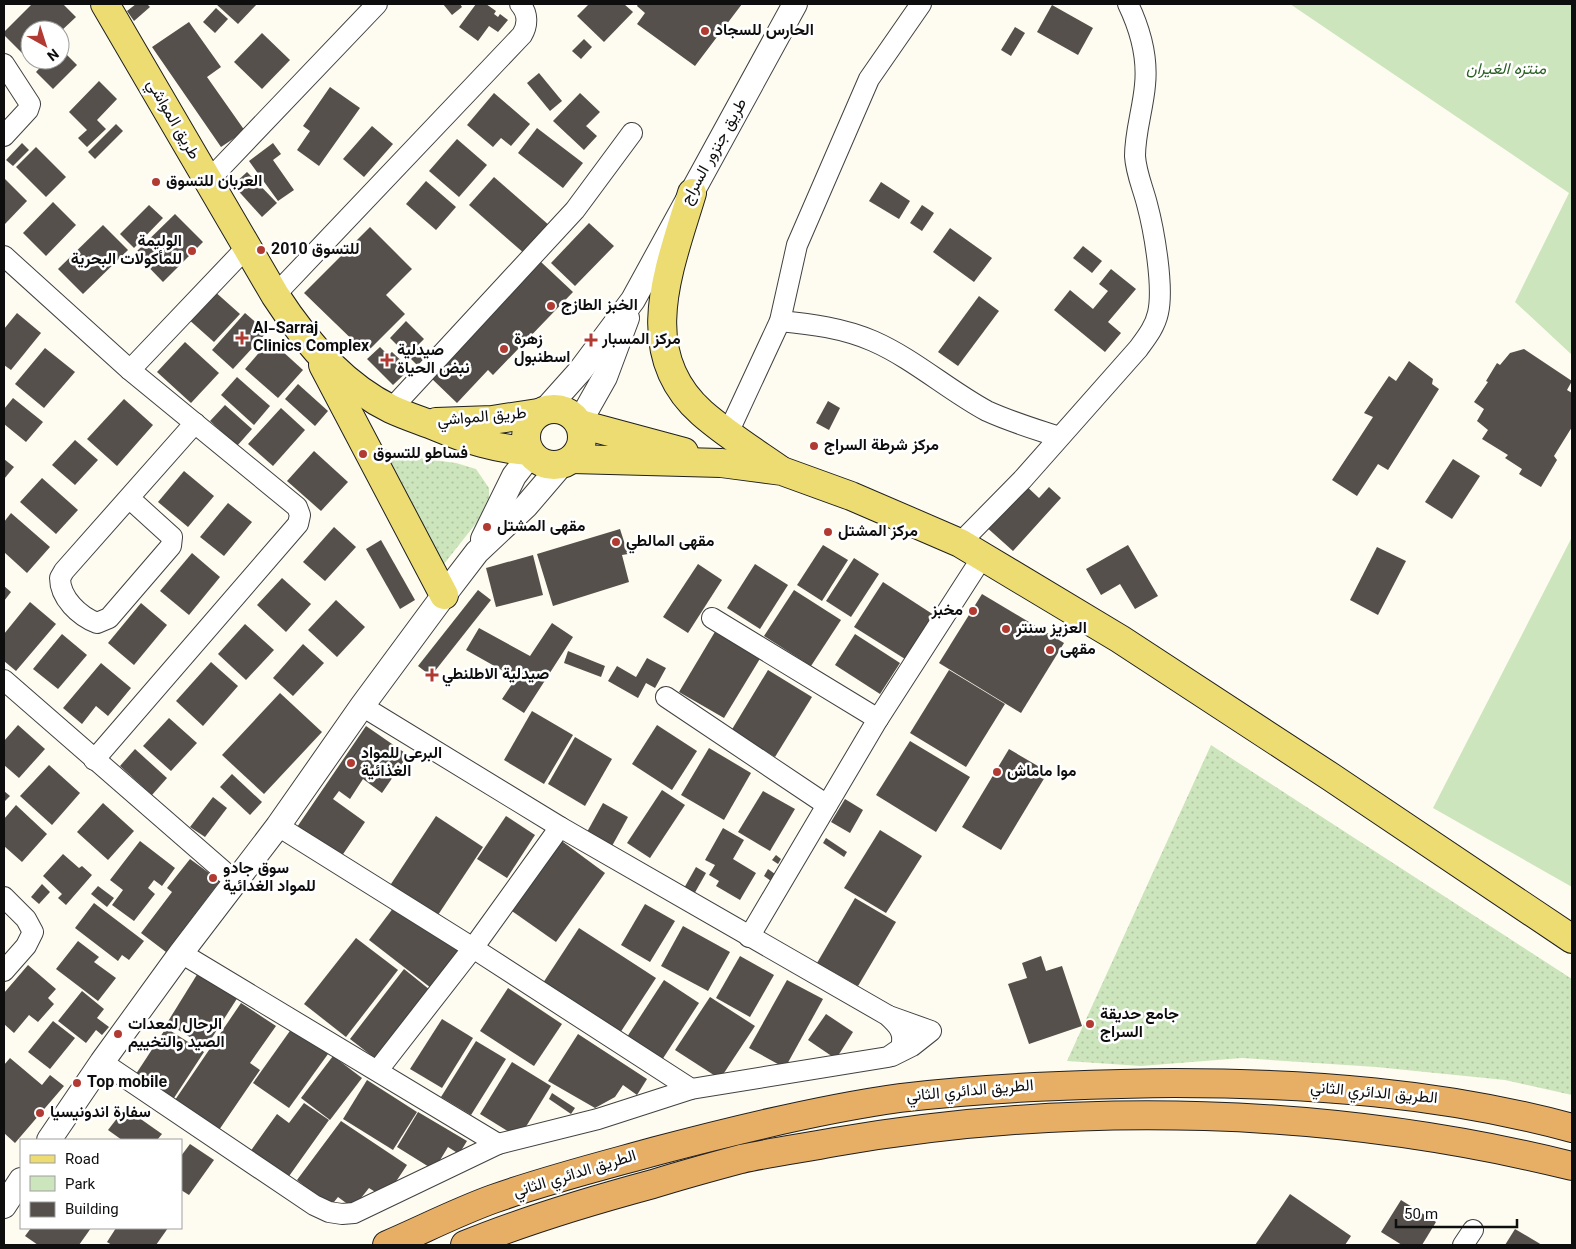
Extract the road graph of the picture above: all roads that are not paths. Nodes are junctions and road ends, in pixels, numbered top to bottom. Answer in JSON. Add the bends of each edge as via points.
{"nodes":[{"id":1,"x":104,"y":4,"type":"edge"},
{"id":2,"x":377,"y":4,"type":"edge"},
{"id":3,"x":520,"y":4,"type":"edge"},
{"id":4,"x":795,"y":4,"type":"edge"},
{"id":5,"x":921,"y":4,"type":"edge"},
{"id":6,"x":1128,"y":4,"type":"edge"},
{"id":7,"x":4,"y":64,"type":"edge"},
{"id":8,"x":632,"y":133,"type":"dead end"},
{"id":9,"x":4,"y":136,"type":"edge"},
{"id":10,"x":208,"y":181,"type":"junction"},
{"id":11,"x":692,"y":193,"type":"junction"},
{"id":12,"x":247,"y":246,"type":"junction"},
{"id":13,"x":4,"y":256,"type":"edge"},
{"id":14,"x":275,"y":295,"type":"junction"},
{"id":15,"x":633,"y":300,"type":"junction"},
{"id":16,"x":780,"y":321,"type":"junction"},
{"id":17,"x":314,"y":348,"type":"junction"},
{"id":18,"x":130,"y":370,"type":"junction"},
{"id":19,"x":391,"y":409,"type":"junction"},
{"id":20,"x":542,"y":411,"type":"junction"},
{"id":21,"x":425,"y":422,"type":"junction"},
{"id":22,"x":195,"y":423,"type":"junction"},
{"id":23,"x":579,"y":423,"type":"junction"},
{"id":24,"x":728,"y":433,"type":"junction"},
{"id":25,"x":1059,"y":436,"type":"junction"},
{"id":26,"x":530,"y":452,"type":"junction"},
{"id":27,"x":567,"y":461,"type":"junction"},
{"id":28,"x":721,"y":464,"type":"junction"},
{"id":29,"x":782,"y":471,"type":"junction"},
{"id":30,"x":129,"y":498,"type":"junction"},
{"id":31,"x":960,"y":543,"type":"junction"},
{"id":32,"x":477,"y":552,"type":"junction"},
{"id":33,"x":983,"y":556,"type":"junction"},
{"id":34,"x":444,"y":595,"type":"junction"},
{"id":35,"x":712,"y":618,"type":"dead end"},
{"id":36,"x":4,"y":680,"type":"edge"},
{"id":37,"x":666,"y":697,"type":"dead end"},
{"id":38,"x":362,"y":706,"type":"junction"},
{"id":39,"x":878,"y":719,"type":"junction"},
{"id":40,"x":94,"y":760,"type":"junction"},
{"id":41,"x":827,"y":806,"type":"junction"},
{"id":42,"x":278,"y":826,"type":"junction"},
{"id":43,"x":560,"y":827,"type":"junction"},
{"id":44,"x":236,"y":882,"type":"junction"},
{"id":45,"x":4,"y":897,"type":"edge"},
{"id":46,"x":749,"y":937,"type":"junction"},
{"id":47,"x":1572,"y":939,"type":"edge"},
{"id":48,"x":473,"y":948,"type":"junction"},
{"id":49,"x":181,"y":953,"type":"junction"},
{"id":50,"x":4,"y":971,"type":"edge"},
{"id":51,"x":888,"y":1015,"type":"junction"},
{"id":52,"x":888,"y":1057,"type":"junction"},
{"id":53,"x":102,"y":1062,"type":"junction"},
{"id":54,"x":378,"y":1070,"type":"junction"},
{"id":55,"x":691,"y":1089,"type":"junction"},
{"id":56,"x":1518,"y":1114,"type":"junction"},
{"id":57,"x":1572,"y":1117,"type":"edge"},
{"id":58,"x":1572,"y":1128,"type":"edge"},
{"id":59,"x":50,"y":1139,"type":"edge"},
{"id":60,"x":498,"y":1144,"type":"junction"},
{"id":61,"x":1572,"y":1166,"type":"edge"},
{"id":62,"x":20,"y":1182,"type":"edge"},
{"id":63,"x":4,"y":1206,"type":"edge"},
{"id":64,"x":387,"y":1245,"type":"edge"},
{"id":65,"x":465,"y":1245,"type":"edge"}],
"edges":[{"from":1,"to":10,"type":"main road","name":"طريق المواشي"},
{"from":2,"to":10,"type":"street"},
{"from":3,"to":14,"type":"street","via":[[527,27],[522,35]]},
{"from":4,"to":11,"type":"street","name":"طريق جنزور السراج"},
{"from":5,"to":16,"type":"street","via":[[869,79],[797,245]]},
{"from":6,"to":25,"type":"street","via":[[1140,30],[1144,57],[1145,84],[1135,155],[1152,222],[1160,289],[1158,313],[1153,329],[1138,349]]},
{"from":7,"to":9,"type":"street","via":[[30,104]]},
{"from":8,"to":19,"type":"street","via":[[575,210]]},
{"from":10,"to":12,"type":"main road","name":"طريق المواشي"},
{"from":11,"to":15,"type":"street","name":"طريق جنزور السراج"},
{"from":11,"to":24,"type":"main road","via":[[661,308],[662,342],[672,371],[686,396]]},
{"from":12,"to":14,"type":"main road","name":"طريق المواشي"},
{"from":12,"to":18,"type":"street"},
{"from":13,"to":18,"type":"street"},
{"from":14,"to":17,"type":"main road","name":"طريق المواشي"},
{"from":15,"to":20,"type":"street","name":"طريق جنزور السراج","via":[[580,371]]},
{"from":15,"to":23,"type":"street","name":"طريق جنزور السراج","via":[[609,368]]},
{"from":16,"to":24,"type":"street"},
{"from":16,"to":25,"type":"street","via":[[824,326],[872,341],[986,410],[1019,425]]},
{"from":17,"to":19,"type":"main road","name":"طريق المواشي","via":[[348,379]]},
{"from":17,"to":34,"type":"main road"},
{"from":18,"to":22,"type":"street"},
{"from":19,"to":21,"type":"main road","name":"طريق المواشي"},
{"from":20,"to":21,"type":"main road","name":"طريق المواشي","via":[[492,420]]},
{"from":20,"to":23,"type":"main road","via":[[561,409]]},
{"from":20,"to":26,"type":"main road","via":[[526,430],[526,444]]},
{"from":21,"to":26,"type":"main road","name":"طريق المواشي","via":[[480,444]]},
{"from":22,"to":30,"type":"street"},
{"from":22,"to":40,"type":"street","via":[[297,507],[300,515],[292,530]]},
{"from":23,"to":27,"type":"main road","via":[[582,439],[577,453]]},
{"from":23,"to":28,"type":"main road"},
{"from":24,"to":29,"type":"main road"},
{"from":25,"to":31,"type":"street","via":[[1022,480]]},
{"from":26,"to":27,"type":"main road","via":[[548,464]]},
{"from":26,"to":32,"type":"street","via":[[514,476]]},
{"from":27,"to":28,"type":"main road"},
{"from":27,"to":32,"type":"street"},
{"from":28,"to":29,"type":"main road"},
{"from":29,"to":31,"type":"main road","via":[[851,496]]},
{"from":30,"to":30,"type":"street","via":[[60,578],[62,594],[87,619],[97,623],[109,618],[171,546],[172,537],[166,530]]},
{"from":31,"to":33,"type":"main road"},
{"from":32,"to":34,"type":"street"},
{"from":33,"to":39,"type":"street"},
{"from":33,"to":47,"type":"main road","via":[[1120,639]]},
{"from":34,"to":38,"type":"street"},
{"from":35,"to":39,"type":"street"},
{"from":36,"to":40,"type":"street"},
{"from":37,"to":41,"type":"street"},
{"from":38,"to":42,"type":"street"},
{"from":38,"to":43,"type":"street"},
{"from":39,"to":41,"type":"street"},
{"from":40,"to":44,"type":"street"},
{"from":41,"to":46,"type":"street"},
{"from":42,"to":44,"type":"street"},
{"from":42,"to":48,"type":"street"},
{"from":43,"to":46,"type":"street"},
{"from":43,"to":48,"type":"street"},
{"from":44,"to":49,"type":"street"},
{"from":45,"to":50,"type":"street","via":[[26,918],[33,932],[26,946]]},
{"from":46,"to":51,"type":"street"},
{"from":48,"to":54,"type":"street"},
{"from":48,"to":55,"type":"street"},
{"from":49,"to":53,"type":"street"},
{"from":49,"to":54,"type":"street"},
{"from":51,"to":52,"type":"street","via":[[900,1027],[902,1034],[901,1048]]},
{"from":51,"to":52,"type":"street","via":[[931,1031],[912,1046]]},
{"from":52,"to":55,"type":"street"},
{"from":53,"to":59,"type":"street"},
{"from":53,"to":60,"type":"street","via":[[329,1212],[342,1214],[367,1208]]},
{"from":54,"to":60,"type":"street"},
{"from":55,"to":60,"type":"street","via":[[598,1119]]},
{"from":56,"to":57,"type":"highway"},
{"from":56,"to":58,"type":"highway","name":"الطريق الدائري الثاني"},
{"from":56,"to":64,"type":"highway","name":"الطريق الدائري الثاني","via":[[1450,1101],[1365,1092],[1215,1083],[1045,1085],[899,1098],[740,1128],[586,1170],[492,1200]]},
{"from":61,"to":65,"type":"highway","name":"الطريق الدائري الثاني","via":[[1518,1152],[1374,1130],[1235,1117],[1051,1118],[904,1130],[743,1159],[600,1198]]},
{"from":62,"to":63,"type":"street"}]}
